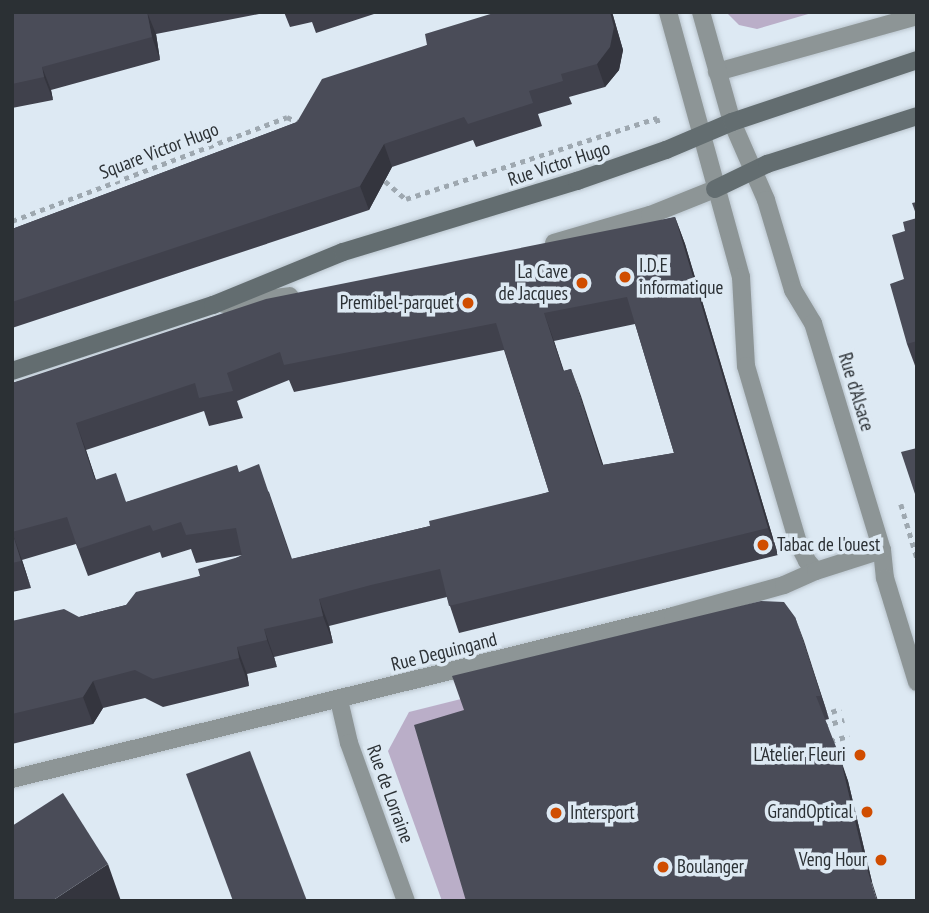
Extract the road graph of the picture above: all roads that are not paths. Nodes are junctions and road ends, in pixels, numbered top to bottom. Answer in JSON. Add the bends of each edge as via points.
{"nodes":[{"id":1,"x":667,"y":12,"type":"edge"},
{"id":2,"x":701,"y":12,"type":"edge"},
{"id":3,"x":917,"y":16,"type":"edge"},
{"id":4,"x":917,"y":60,"type":"edge"},
{"id":5,"x":717,"y":72,"type":"junction"},
{"id":6,"x":917,"y":116,"type":"edge"},
{"id":7,"x":732,"y":122,"type":"junction"},
{"id":8,"x":702,"y":135,"type":"junction"},
{"id":9,"x":753,"y":170,"type":"junction"},
{"id":10,"x":715,"y":189,"type":"junction"},
{"id":11,"x":541,"y":246,"type":"edge"},
{"id":12,"x":303,"y":295,"type":"edge"},
{"id":13,"x":213,"y":305,"type":"junction"},
{"id":14,"x":12,"y":371,"type":"edge"},
{"id":15,"x":882,"y":550,"type":"junction"},
{"id":16,"x":816,"y":571,"type":"junction"},
{"id":17,"x":917,"y":682,"type":"edge"},
{"id":18,"x":339,"y":699,"type":"junction"},
{"id":19,"x":12,"y":779,"type":"edge"},
{"id":20,"x":406,"y":901,"type":"edge"}],
"edges":[{"from":1,"to":8,"type":"street"},
{"from":2,"to":5,"type":"street","name":"Rue d'Alsace"},
{"from":3,"to":5,"type":"street"},
{"from":4,"to":7,"type":"main road","name":"Rue Victor Hugo"},
{"from":5,"to":7,"type":"street","name":"Rue d'Alsace"},
{"from":6,"to":9,"type":"main road"},
{"from":7,"to":8,"type":"main road","name":"Rue Victor Hugo"},
{"from":7,"to":9,"type":"street","name":"Rue d'Alsace"},
{"from":8,"to":10,"type":"street"},
{"from":8,"to":13,"type":"main road","name":"Rue Victor Hugo","via":[[577,181],[344,252]]},
{"from":9,"to":10,"type":"main road"},
{"from":9,"to":15,"type":"street","name":"Rue d'Alsace","via":[[793,290],[813,323]]},
{"from":10,"to":11,"type":"street","via":[[629,222]]},
{"from":10,"to":16,"type":"street","via":[[741,277],[746,366],[800,550]]},
{"from":12,"to":13,"type":"street","name":"Rue Victor Hugo"},
{"from":13,"to":14,"type":"main road","name":"Rue Victor Hugo"},
{"from":15,"to":16,"type":"street","name":"Rue Deguingand"},
{"from":15,"to":17,"type":"street","name":"Rue d'Alsace","via":[[885,578]]},
{"from":16,"to":18,"type":"street","name":"Rue Deguingand","via":[[673,616]]},
{"from":18,"to":19,"type":"street","name":"Rue Deguingand"},
{"from":18,"to":20,"type":"street","name":"Rue de Lorraine","via":[[349,743]]}]}
